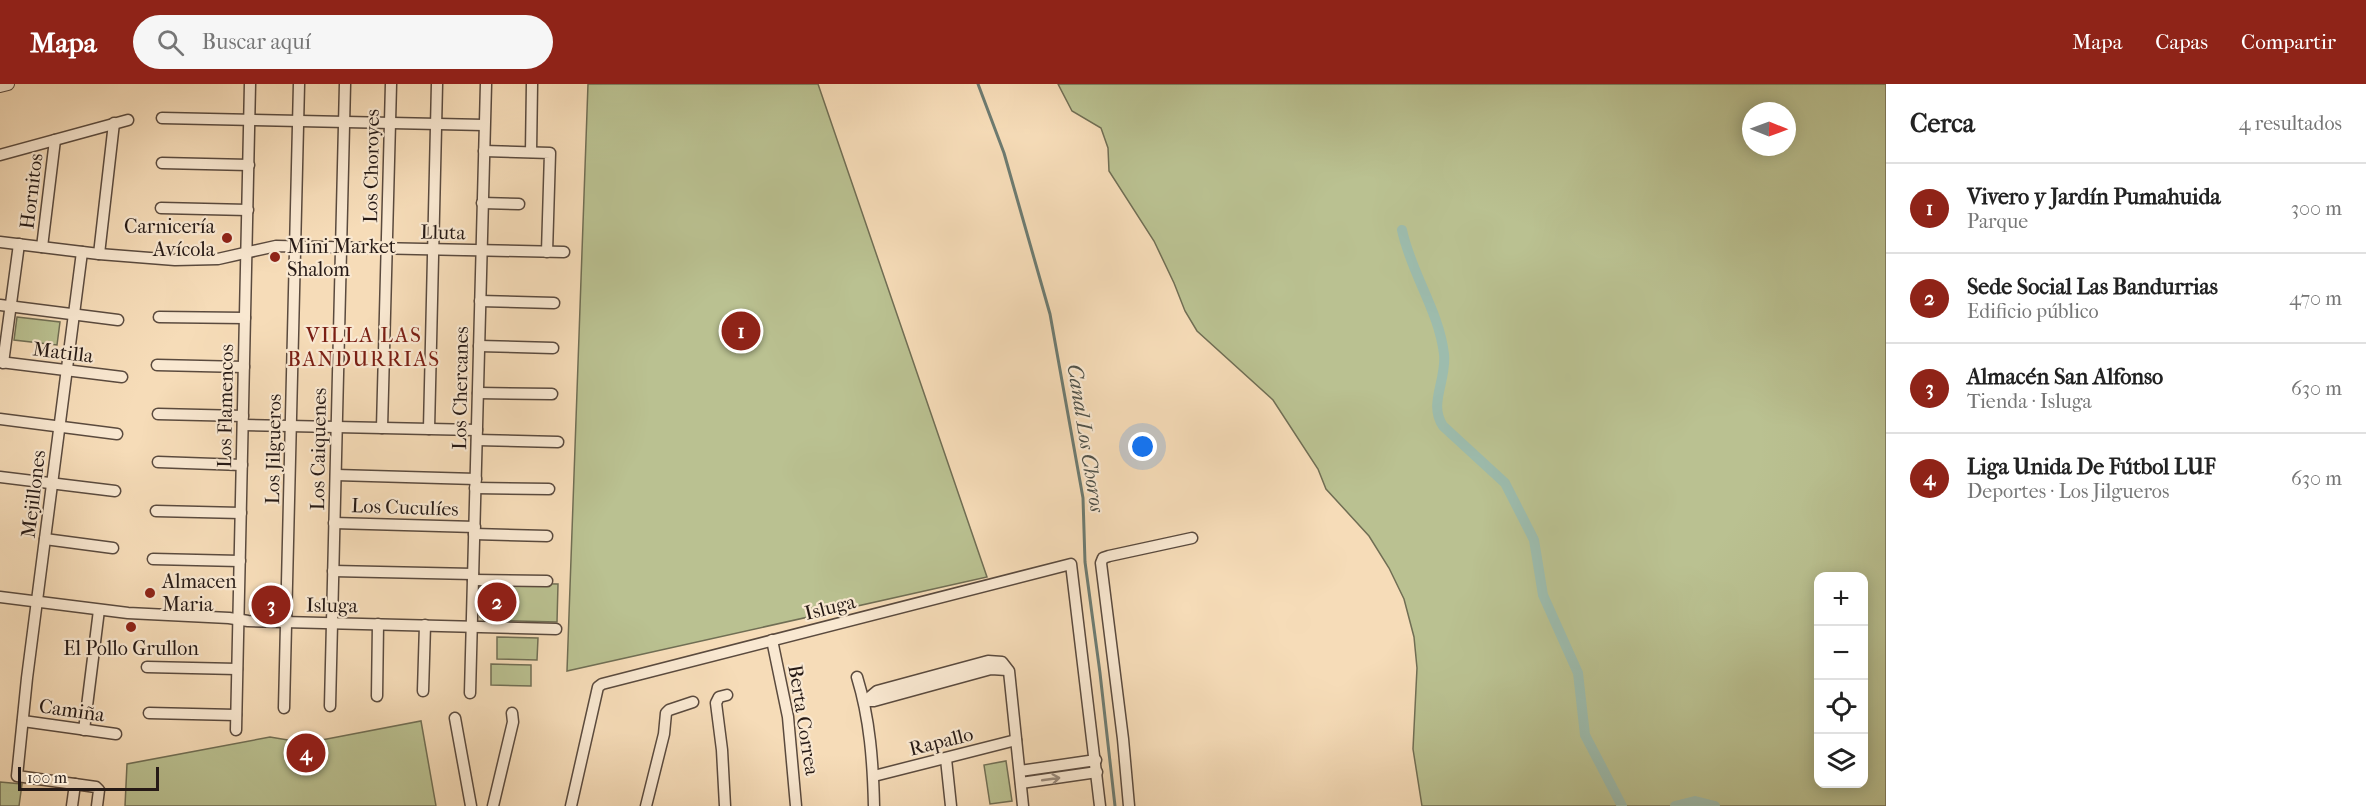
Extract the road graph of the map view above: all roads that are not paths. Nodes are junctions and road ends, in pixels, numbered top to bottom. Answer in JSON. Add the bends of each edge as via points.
{"nodes":[{"id":1,"x":8,"y":84,"type":"edge"},
{"id":2,"x":250,"y":84,"type":"edge"},
{"id":3,"x":299,"y":84,"type":"edge"},
{"id":4,"x":345,"y":84,"type":"edge"},
{"id":5,"x":391,"y":84,"type":"edge"},
{"id":6,"x":436,"y":84,"type":"edge"},
{"id":7,"x":486,"y":84,"type":"edge"},
{"id":8,"x":532,"y":84,"type":"edge"},
{"id":9,"x":0,"y":86,"type":"edge"},
{"id":10,"x":162,"y":118,"type":"dead end"},
{"id":11,"x":128,"y":120,"type":"dead end"},
{"id":12,"x":250,"y":120,"type":"junction"},
{"id":13,"x":298,"y":121,"type":"junction"},
{"id":14,"x":344,"y":122,"type":"junction"},
{"id":15,"x":114,"y":123,"type":"junction"},
{"id":16,"x":390,"y":123,"type":"junction"},
{"id":17,"x":436,"y":124,"type":"junction"},
{"id":18,"x":484,"y":125,"type":"junction"},
{"id":19,"x":55,"y":140,"type":"junction"},
{"id":20,"x":483,"y":151,"type":"junction"},
{"id":21,"x":531,"y":152,"type":"junction"},
{"id":22,"x":0,"y":155,"type":"edge"},
{"id":23,"x":162,"y":163,"type":"dead end"},
{"id":24,"x":249,"y":165,"type":"junction"},
{"id":25,"x":482,"y":203,"type":"junction"},
{"id":26,"x":519,"y":204,"type":"dead end"},
{"id":27,"x":160,"y":208,"type":"dead end"},
{"id":28,"x":248,"y":210,"type":"junction"},
{"id":29,"x":0,"y":242,"type":"edge"},
{"id":30,"x":19,"y":244,"type":"junction"},
{"id":31,"x":42,"y":247,"type":"junction"},
{"id":32,"x":295,"y":247,"type":"junction"},
{"id":33,"x":341,"y":248,"type":"junction"},
{"id":34,"x":387,"y":249,"type":"junction"},
{"id":35,"x":433,"y":250,"type":"junction"},
{"id":36,"x":481,"y":250,"type":"junction"},
{"id":37,"x":247,"y":251,"type":"junction"},
{"id":38,"x":82,"y":252,"type":"junction"},
{"id":39,"x":547,"y":252,"type":"junction"},
{"id":40,"x":564,"y":252,"type":"dead end"},
{"id":41,"x":99,"y":254,"type":"junction"},
{"id":42,"x":480,"y":301,"type":"junction"},
{"id":43,"x":554,"y":303,"type":"dead end"},
{"id":44,"x":5,"y":306,"type":"edge"},
{"id":45,"x":74,"y":314,"type":"junction"},
{"id":46,"x":159,"y":317,"type":"dead end"},
{"id":47,"x":245,"y":318,"type":"junction"},
{"id":48,"x":118,"y":320,"type":"dead end"},
{"id":49,"x":479,"y":346,"type":"junction"},
{"id":50,"x":553,"y":348,"type":"dead end"},
{"id":51,"x":2,"y":362,"type":"edge"},
{"id":52,"x":157,"y":365,"type":"dead end"},
{"id":53,"x":244,"y":367,"type":"junction"},
{"id":54,"x":67,"y":370,"type":"junction"},
{"id":55,"x":122,"y":377,"type":"dead end"},
{"id":56,"x":478,"y":393,"type":"junction"},
{"id":57,"x":552,"y":394,"type":"dead end"},
{"id":58,"x":158,"y":414,"type":"dead end"},
{"id":59,"x":0,"y":419,"type":"edge"},
{"id":60,"x":243,"y":420,"type":"junction"},
{"id":61,"x":291,"y":426,"type":"junction"},
{"id":62,"x":60,"y":427,"type":"junction"},
{"id":63,"x":337,"y":427,"type":"junction"},
{"id":64,"x":382,"y":428,"type":"junction"},
{"id":65,"x":429,"y":429,"type":"junction"},
{"id":66,"x":117,"y":434,"type":"dead end"},
{"id":67,"x":477,"y":435,"type":"junction"},
{"id":68,"x":558,"y":442,"type":"dead end"},
{"id":69,"x":158,"y":462,"type":"dead end"},
{"id":70,"x":242,"y":465,"type":"junction"},
{"id":71,"x":336,"y":475,"type":"junction"},
{"id":72,"x":0,"y":477,"type":"edge"},
{"id":73,"x":52,"y":483,"type":"junction"},
{"id":74,"x":476,"y":483,"type":"junction"},
{"id":75,"x":549,"y":489,"type":"dead end"},
{"id":76,"x":115,"y":491,"type":"dead end"},
{"id":77,"x":156,"y":511,"type":"dead end"},
{"id":78,"x":241,"y":513,"type":"junction"},
{"id":79,"x":334,"y":523,"type":"junction"},
{"id":80,"x":475,"y":530,"type":"junction"},
{"id":81,"x":547,"y":536,"type":"dead end"},
{"id":82,"x":1192,"y":538,"type":"dead end"},
{"id":83,"x":45,"y":539,"type":"junction"},
{"id":84,"x":113,"y":548,"type":"dead end"},
{"id":85,"x":153,"y":559,"type":"dead end"},
{"id":86,"x":240,"y":561,"type":"junction"},
{"id":87,"x":333,"y":571,"type":"junction"},
{"id":88,"x":473,"y":577,"type":"junction"},
{"id":89,"x":547,"y":581,"type":"dead end"},
{"id":90,"x":0,"y":597,"type":"edge"},
{"id":91,"x":37,"y":602,"type":"junction"},
{"id":92,"x":99,"y":610,"type":"junction"},
{"id":93,"x":238,"y":619,"type":"junction"},
{"id":94,"x":286,"y":622,"type":"junction"},
{"id":95,"x":332,"y":623,"type":"junction"},
{"id":96,"x":378,"y":624,"type":"junction"},
{"id":97,"x":425,"y":625,"type":"junction"},
{"id":98,"x":472,"y":626,"type":"junction"},
{"id":99,"x":556,"y":629,"type":"dead end"},
{"id":100,"x":772,"y":640,"type":"junction"},
{"id":101,"x":147,"y":667,"type":"dead end"},
{"id":102,"x":237,"y":669,"type":"junction"},
{"id":103,"x":857,"y":677,"type":"dead end"},
{"id":104,"x":423,"y":691,"type":"dead end"},
{"id":105,"x":470,"y":693,"type":"dead end"},
{"id":106,"x":727,"y":695,"type":"dead end"},
{"id":107,"x":377,"y":696,"type":"dead end"},
{"id":108,"x":865,"y":701,"type":"junction"},
{"id":109,"x":693,"y":702,"type":"dead end"},
{"id":110,"x":330,"y":706,"type":"dead end"},
{"id":111,"x":284,"y":708,"type":"dead end"},
{"id":112,"x":149,"y":713,"type":"dead end"},
{"id":113,"x":512,"y":713,"type":"dead end"},
{"id":114,"x":236,"y":715,"type":"junction"},
{"id":115,"x":455,"y":718,"type":"dead end"},
{"id":116,"x":23,"y":721,"type":"junction"},
{"id":117,"x":84,"y":730,"type":"junction"},
{"id":118,"x":236,"y":730,"type":"dead end"},
{"id":119,"x":116,"y":734,"type":"dead end"},
{"id":120,"x":1016,"y":740,"type":"junction"},
{"id":121,"x":946,"y":759,"type":"junction"},
{"id":122,"x":1096,"y":760,"type":"junction"},
{"id":123,"x":1020,"y":771,"type":"junction"},
{"id":124,"x":1097,"y":772,"type":"junction"},
{"id":125,"x":873,"y":776,"type":"junction"},
{"id":126,"x":1021,"y":783,"type":"junction"},
{"id":127,"x":75,"y":784,"type":"junction"},
{"id":128,"x":72,"y":806,"type":"edge"},
{"id":129,"x":97,"y":806,"type":"edge"},
{"id":130,"x":471,"y":806,"type":"edge"},
{"id":131,"x":493,"y":806,"type":"edge"},
{"id":132,"x":571,"y":806,"type":"edge"},
{"id":133,"x":646,"y":806,"type":"edge"},
{"id":134,"x":725,"y":806,"type":"edge"},
{"id":135,"x":796,"y":806,"type":"edge"},
{"id":136,"x":874,"y":806,"type":"edge"},
{"id":137,"x":951,"y":806,"type":"edge"},
{"id":138,"x":1023,"y":806,"type":"edge"},
{"id":139,"x":1100,"y":806,"type":"edge"},
{"id":140,"x":1129,"y":806,"type":"edge"}],
"edges":[{"from":1,"to":9,"type":"street"},
{"from":2,"to":12,"type":"street","name":"Los Flamencos"},
{"from":3,"to":13,"type":"street","name":"Los Jilgueros"},
{"from":4,"to":14,"type":"street","name":"Los Caiquenes"},
{"from":5,"to":16,"type":"street","name":"Los Choroyes"},
{"from":6,"to":17,"type":"street"},
{"from":7,"to":18,"type":"street","name":"Los Chercanes"},
{"from":8,"to":21,"type":"street"},
{"from":10,"to":12,"type":"street"},
{"from":11,"to":15,"type":"street"},
{"from":12,"to":13,"type":"street"},
{"from":12,"to":24,"type":"street","name":"Los Flamencos"},
{"from":13,"to":14,"type":"street"},
{"from":13,"to":32,"type":"street","name":"Los Jilgueros"},
{"from":14,"to":16,"type":"street"},
{"from":14,"to":33,"type":"street","name":"Los Caiquenes"},
{"from":15,"to":19,"type":"street"},
{"from":15,"to":41,"type":"street"},
{"from":16,"to":17,"type":"street"},
{"from":16,"to":34,"type":"street","name":"Los Choroyes"},
{"from":17,"to":18,"type":"street"},
{"from":17,"to":35,"type":"street"},
{"from":18,"to":20,"type":"street","name":"Los Chercanes"},
{"from":19,"to":22,"type":"street"},
{"from":19,"to":31,"type":"street","name":"Hornitos"},
{"from":20,"to":21,"type":"street"},
{"from":20,"to":25,"type":"street","name":"Los Chercanes"},
{"from":21,"to":39,"type":"street","via":[[550,153]]},
{"from":23,"to":24,"type":"street"},
{"from":24,"to":28,"type":"street","name":"Los Flamencos"},
{"from":25,"to":26,"type":"street"},
{"from":25,"to":36,"type":"street","name":"Los Chercanes"},
{"from":27,"to":28,"type":"street"},
{"from":28,"to":37,"type":"street","name":"Los Flamencos"},
{"from":29,"to":30,"type":"street","name":"Lluta"},
{"from":30,"to":31,"type":"street","name":"Lluta"},
{"from":30,"to":44,"type":"street","name":"Hornitos"},
{"from":31,"to":38,"type":"street","name":"Lluta"},
{"from":32,"to":33,"type":"street","name":"Lluta"},
{"from":32,"to":37,"type":"street","name":"Lluta"},
{"from":32,"to":61,"type":"street","name":"Los Jilgueros"},
{"from":33,"to":34,"type":"street","name":"Lluta"},
{"from":33,"to":63,"type":"street","name":"Los Caiquenes"},
{"from":34,"to":35,"type":"street","name":"Lluta"},
{"from":34,"to":64,"type":"street","name":"Los Choroyes"},
{"from":35,"to":36,"type":"street","name":"Lluta"},
{"from":35,"to":65,"type":"street"},
{"from":36,"to":39,"type":"street","name":"Lluta"},
{"from":36,"to":42,"type":"street","name":"Los Chercanes"},
{"from":37,"to":41,"type":"street","name":"Lluta","via":[[206,260]]},
{"from":37,"to":47,"type":"street","name":"Los Flamencos"},
{"from":38,"to":41,"type":"street","name":"Lluta"},
{"from":38,"to":45,"type":"street","name":"Mejillones"},
{"from":39,"to":40,"type":"street","name":"Lluta"},
{"from":42,"to":43,"type":"street"},
{"from":42,"to":49,"type":"street","name":"Los Chercanes"},
{"from":44,"to":45,"type":"street"},
{"from":44,"to":51,"type":"street","name":"Hornitos"},
{"from":45,"to":48,"type":"street"},
{"from":45,"to":54,"type":"street","name":"Mejillones"},
{"from":46,"to":47,"type":"street"},
{"from":47,"to":53,"type":"street","name":"Los Flamencos"},
{"from":49,"to":50,"type":"street"},
{"from":49,"to":56,"type":"street","name":"Los Chercanes"},
{"from":51,"to":54,"type":"street","name":"Matilla"},
{"from":52,"to":53,"type":"street"},
{"from":53,"to":60,"type":"street","name":"Los Flamencos"},
{"from":54,"to":55,"type":"street","name":"Matilla"},
{"from":54,"to":62,"type":"street","name":"Mejillones"},
{"from":56,"to":57,"type":"street"},
{"from":56,"to":67,"type":"street","name":"Los Chercanes"},
{"from":58,"to":60,"type":"street"},
{"from":59,"to":62,"type":"street"},
{"from":60,"to":61,"type":"street"},
{"from":60,"to":70,"type":"street","name":"Los Flamencos"},
{"from":61,"to":63,"type":"street"},
{"from":61,"to":94,"type":"street","name":"Los Jilgueros"},
{"from":62,"to":66,"type":"street"},
{"from":62,"to":73,"type":"street","name":"Mejillones"},
{"from":63,"to":64,"type":"street"},
{"from":63,"to":71,"type":"street","name":"Los Caiquenes"},
{"from":64,"to":65,"type":"street"},
{"from":65,"to":67,"type":"street"},
{"from":67,"to":68,"type":"street"},
{"from":67,"to":74,"type":"street","name":"Los Chercanes"},
{"from":69,"to":70,"type":"street"},
{"from":70,"to":78,"type":"street","name":"Los Flamencos"},
{"from":71,"to":74,"type":"street"},
{"from":71,"to":79,"type":"street","name":"Los Caiquenes"},
{"from":72,"to":73,"type":"street"},
{"from":73,"to":76,"type":"street"},
{"from":73,"to":83,"type":"street","name":"Mejillones"},
{"from":74,"to":75,"type":"street"},
{"from":74,"to":80,"type":"street","name":"Los Chercanes"},
{"from":77,"to":78,"type":"street"},
{"from":78,"to":86,"type":"street","name":"Los Flamencos"},
{"from":79,"to":80,"type":"street","name":"Los Cuculíes"},
{"from":79,"to":87,"type":"street","name":"Los Caiquenes"},
{"from":80,"to":81,"type":"street","name":"Los Cuculíes"},
{"from":80,"to":88,"type":"street","name":"Los Chercanes"},
{"from":82,"to":140,"type":"street","via":[[1109,556],[1101,563]]},
{"from":83,"to":84,"type":"street"},
{"from":83,"to":91,"type":"street","name":"Mejillones"},
{"from":85,"to":86,"type":"street"},
{"from":86,"to":93,"type":"street","name":"Los Flamencos"},
{"from":87,"to":88,"type":"street"},
{"from":87,"to":95,"type":"street","name":"Los Caiquenes"},
{"from":88,"to":89,"type":"street"},
{"from":88,"to":98,"type":"street","name":"Los Chercanes"},
{"from":90,"to":91,"type":"street","name":"Isluga"},
{"from":91,"to":92,"type":"street","name":"Isluga"},
{"from":91,"to":116,"type":"street","name":"Mejillones"},
{"from":92,"to":93,"type":"street","name":"Isluga"},
{"from":92,"to":117,"type":"street"},
{"from":93,"to":94,"type":"street","name":"Isluga"},
{"from":93,"to":102,"type":"street","name":"Los Flamencos"},
{"from":94,"to":95,"type":"street","name":"Isluga"},
{"from":94,"to":111,"type":"street","name":"Los Jilgueros"},
{"from":95,"to":96,"type":"street","name":"Isluga"},
{"from":95,"to":110,"type":"street","name":"Los Caiquenes"},
{"from":96,"to":97,"type":"street","name":"Isluga"},
{"from":96,"to":107,"type":"street"},
{"from":97,"to":98,"type":"street","name":"Isluga"},
{"from":97,"to":104,"type":"street"},
{"from":98,"to":99,"type":"street","name":"Isluga"},
{"from":98,"to":105,"type":"street","name":"Los Chercanes"},
{"from":100,"to":122,"type":"street","name":"Isluga","via":[[1071,564]]},
{"from":100,"to":132,"type":"street","name":"Isluga","via":[[598,687]]},
{"from":100,"to":135,"type":"street","name":"Berta Correa","via":[[791,739]]},
{"from":101,"to":102,"type":"street"},
{"from":102,"to":114,"type":"street","name":"Los Flamencos"},
{"from":103,"to":108,"type":"street"},
{"from":106,"to":134,"type":"street","via":[[719,697],[716,703]]},
{"from":108,"to":120,"type":"street","via":[[935,680],[991,669],[1009,671]]},
{"from":108,"to":125,"type":"street"},
{"from":109,"to":133,"type":"street","via":[[666,713]]},
{"from":112,"to":114,"type":"street"},
{"from":113,"to":131,"type":"street"},
{"from":114,"to":118,"type":"street","name":"Los Flamencos"},
{"from":115,"to":130,"type":"street"},
{"from":116,"to":117,"type":"street","name":"Camiña"},
{"from":116,"to":127,"type":"street","name":"Mejillones","via":[[17,776]]},
{"from":117,"to":119,"type":"street","name":"Camiña"},
{"from":120,"to":121,"type":"street","name":"Rapallo"},
{"from":120,"to":123,"type":"street"},
{"from":121,"to":125,"type":"street","name":"Rapallo"},
{"from":121,"to":137,"type":"street"},
{"from":122,"to":123,"type":"street"},
{"from":122,"to":124,"type":"street"},
{"from":123,"to":126,"type":"street"},
{"from":126,"to":124,"type":"street","one_way":true},
{"from":124,"to":139,"type":"street"},
{"from":125,"to":136,"type":"street"},
{"from":126,"to":138,"type":"street"},
{"from":127,"to":128,"type":"street"},
{"from":127,"to":129,"type":"street","via":[[98,789]]}]}
